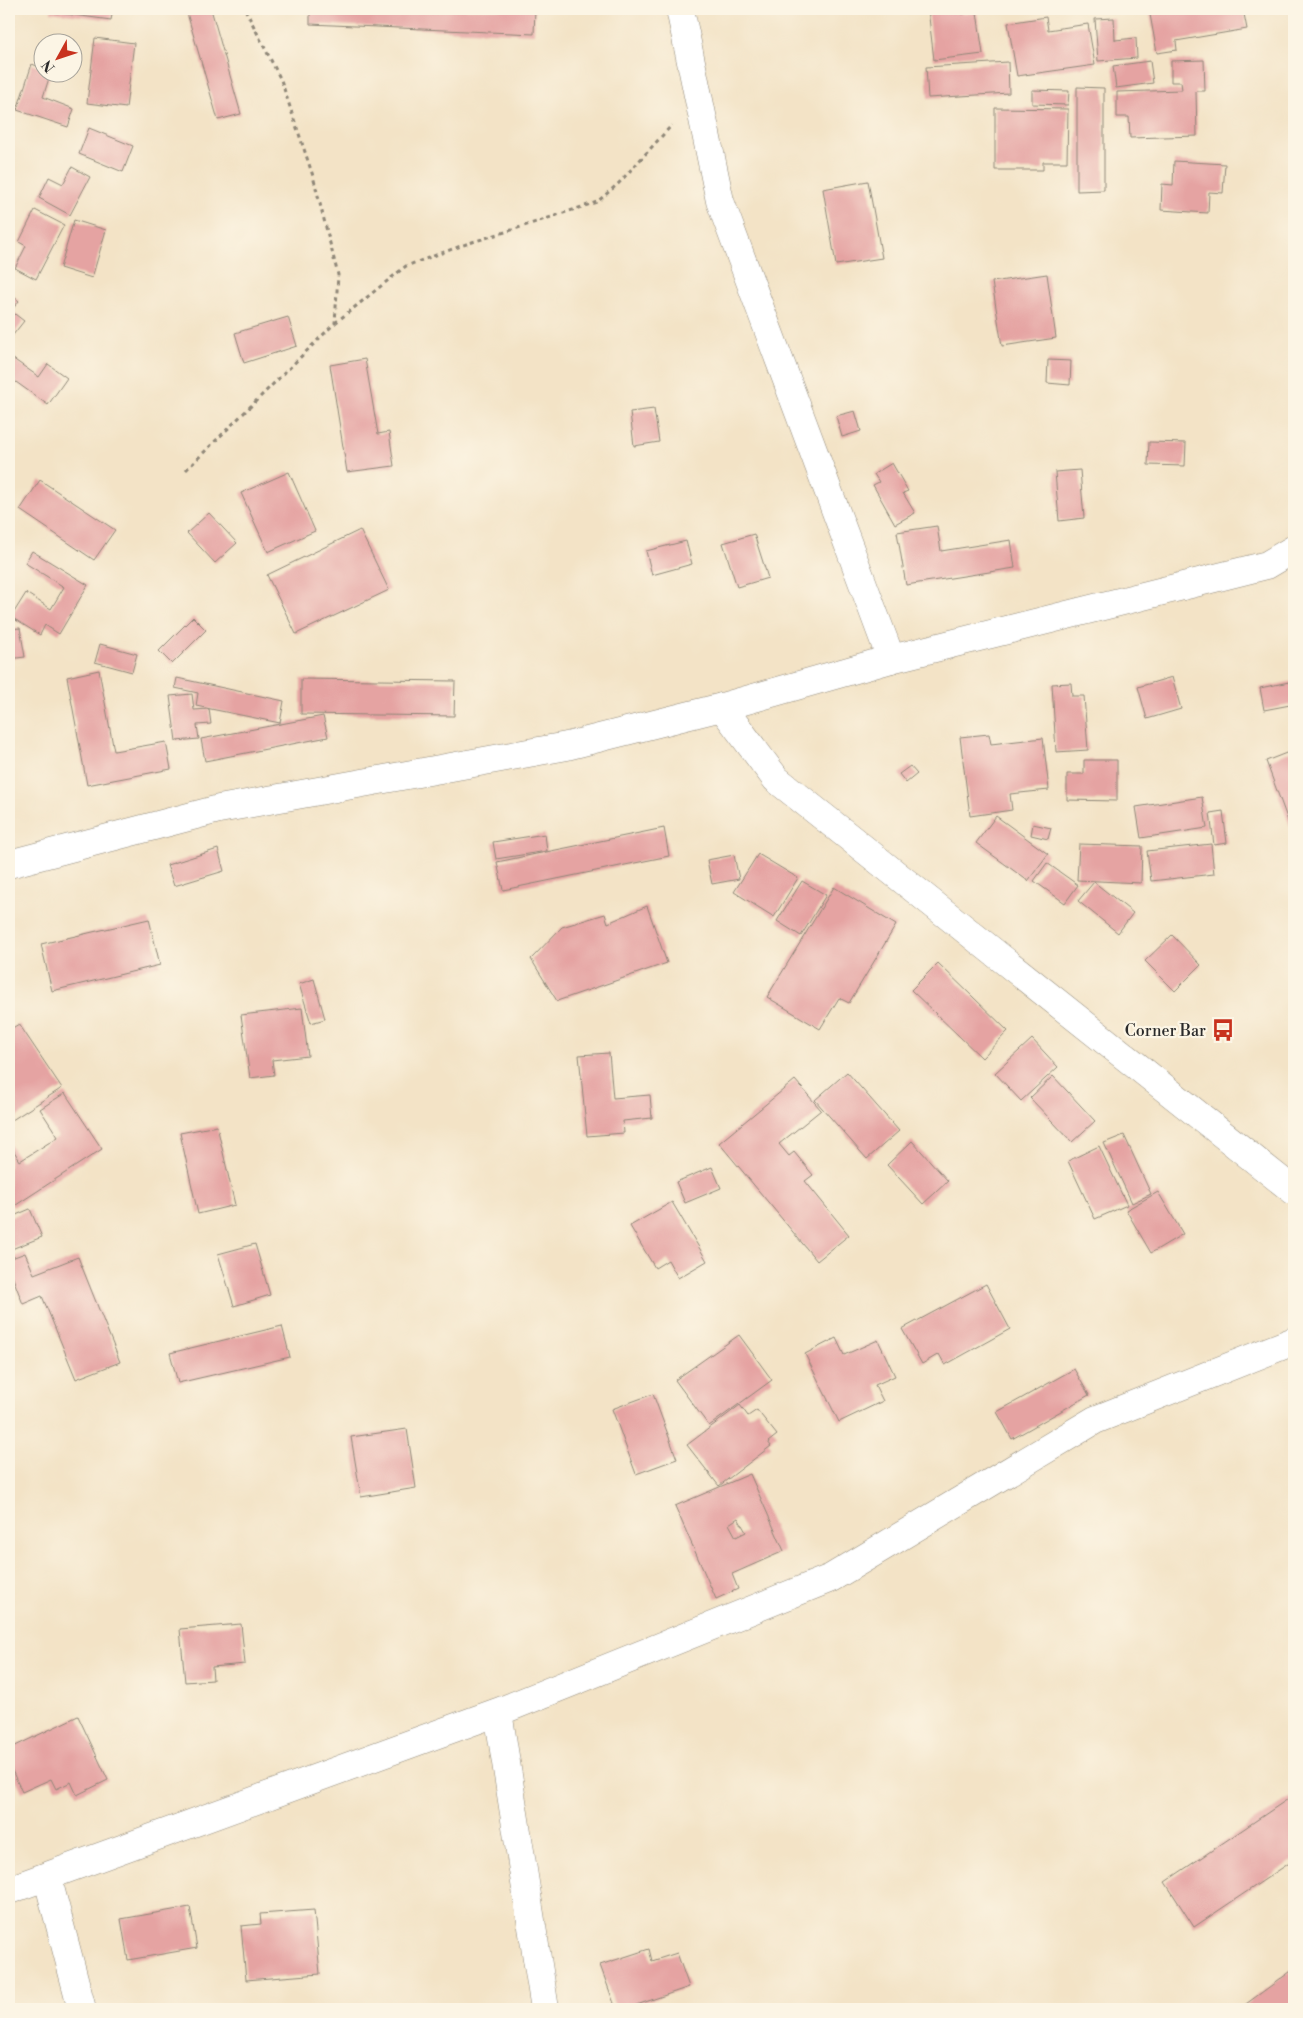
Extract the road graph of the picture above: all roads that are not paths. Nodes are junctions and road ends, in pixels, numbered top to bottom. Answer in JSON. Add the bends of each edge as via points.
{"nodes":[{"id":1,"x":680,"y":9,"type":"edge"},
{"id":2,"x":1294,"y":549,"type":"edge"},
{"id":3,"x":891,"y":659,"type":"junction"},
{"id":4,"x":722,"y":707,"type":"junction"},
{"id":5,"x":9,"y":864,"type":"edge"},
{"id":6,"x":1294,"y":1191,"type":"edge"},
{"id":7,"x":1294,"y":1341,"type":"edge"},
{"id":8,"x":498,"y":1712,"type":"junction"},
{"id":9,"x":47,"y":1876,"type":"junction"},
{"id":10,"x":9,"y":1890,"type":"edge"},
{"id":11,"x":82,"y":2009,"type":"edge"},
{"id":12,"x":545,"y":2009,"type":"edge"}],
"edges":[{"from":1,"to":3,"type":"street","via":[[720,201]]},
{"from":2,"to":3,"type":"street","via":[[1267,565]]},
{"from":3,"to":4,"type":"street"},
{"from":4,"to":5,"type":"street","via":[[567,746],[219,809]]},
{"from":4,"to":6,"type":"street","via":[[776,779]]},
{"from":7,"to":8,"type":"street","via":[[1095,1420],[831,1578]]},
{"from":8,"to":9,"type":"street"},
{"from":8,"to":12,"type":"street"},
{"from":9,"to":10,"type":"street"},
{"from":9,"to":11,"type":"street"}]}
